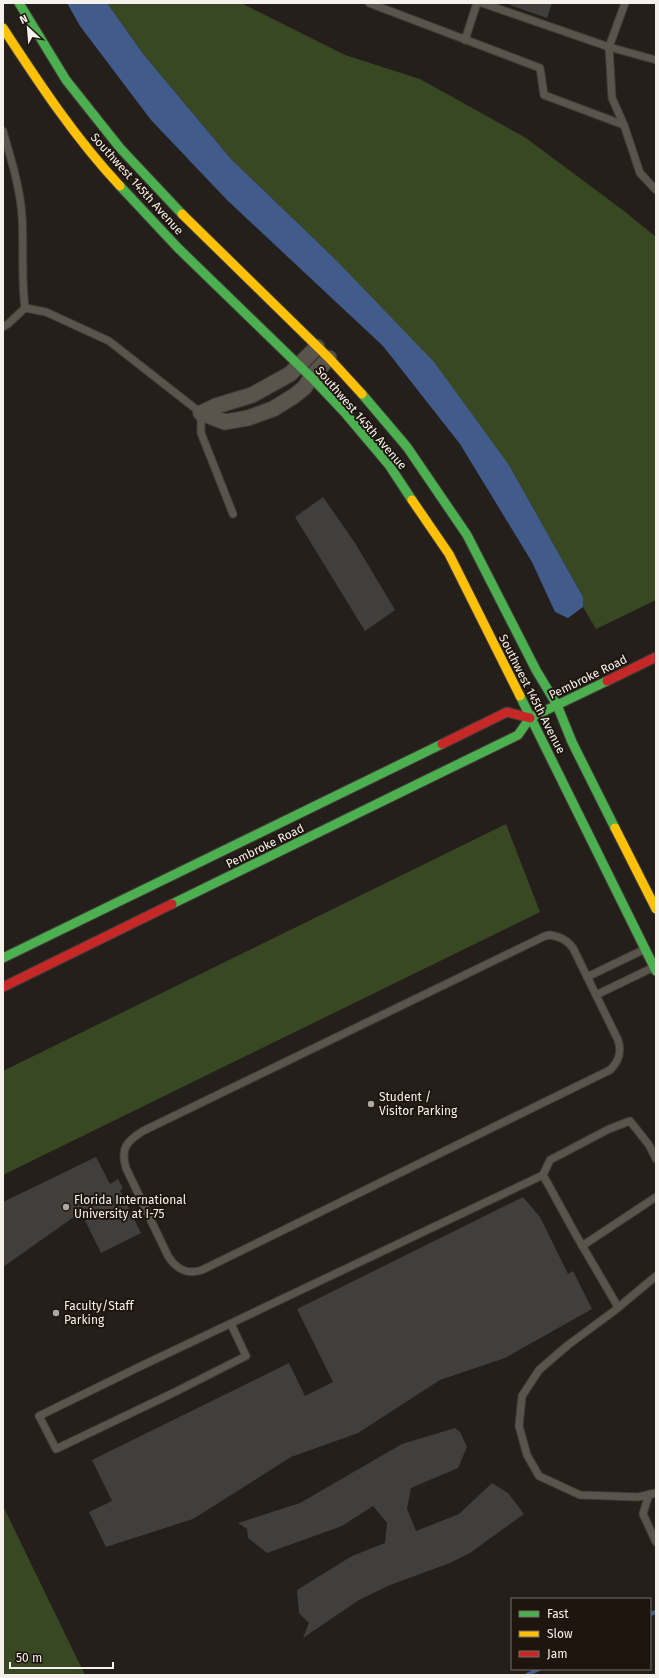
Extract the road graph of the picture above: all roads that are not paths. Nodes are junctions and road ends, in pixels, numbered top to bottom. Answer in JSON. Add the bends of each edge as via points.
{"nodes":[{"id":1,"x":19,"y":3,"type":"edge"},
{"id":2,"x":369,"y":3,"type":"edge"},
{"id":3,"x":477,"y":3,"type":"edge"},
{"id":4,"x":482,"y":3,"type":"edge"},
{"id":5,"x":624,"y":3,"type":"edge"},
{"id":6,"x":3,"y":28,"type":"edge"},
{"id":7,"x":465,"y":40,"type":"junction"},
{"id":8,"x":609,"y":48,"type":"junction"},
{"id":9,"x":656,"y":60,"type":"edge"},
{"id":10,"x":624,"y":125,"type":"junction"},
{"id":11,"x":3,"y":131,"type":"edge"},
{"id":12,"x":656,"y":190,"type":"edge"},
{"id":13,"x":25,"y":308,"type":"junction"},
{"id":14,"x":3,"y":327,"type":"edge"},
{"id":15,"x":317,"y":347,"type":"junction"},
{"id":16,"x":329,"y":358,"type":"junction"},
{"id":17,"x":300,"y":366,"type":"junction"},
{"id":18,"x":312,"y":377,"type":"junction"},
{"id":19,"x":201,"y":413,"type":"junction"},
{"id":20,"x":233,"y":514,"type":"dead end"},
{"id":21,"x":656,"y":657,"type":"edge"},
{"id":22,"x":557,"y":705,"type":"junction"},
{"id":23,"x":530,"y":718,"type":"junction"},
{"id":24,"x":656,"y":909,"type":"edge"},
{"id":25,"x":645,"y":948,"type":"junction"},
{"id":26,"x":3,"y":958,"type":"edge"},
{"id":27,"x":655,"y":969,"type":"edge"},
{"id":28,"x":587,"y":977,"type":"junction"},
{"id":29,"x":3,"y":987,"type":"edge"},
{"id":30,"x":596,"y":995,"type":"junction"},
{"id":31,"x":656,"y":1158,"type":"edge"},
{"id":32,"x":543,"y":1176,"type":"junction"},
{"id":33,"x":656,"y":1197,"type":"edge"},
{"id":34,"x":582,"y":1246,"type":"junction"},
{"id":35,"x":656,"y":1276,"type":"edge"},
{"id":36,"x":618,"y":1307,"type":"junction"},
{"id":37,"x":231,"y":1324,"type":"junction"},
{"id":38,"x":652,"y":1494,"type":"edge"},
{"id":39,"x":656,"y":1542,"type":"edge"}],
"edges":[{"from":1,"to":15,"type":"street","name":"Southwest 145th Avenue","via":[[66,80],[120,148],[192,225]]},
{"from":2,"to":7,"type":"lane"},
{"from":3,"to":7,"type":"lane"},
{"from":4,"to":8,"type":"lane"},
{"from":5,"to":8,"type":"lane"},
{"from":6,"to":17,"type":"street","name":"Southwest 145th Avenue","via":[[48,97],[106,172],[178,248]]},
{"from":7,"to":10,"type":"lane","via":[[540,68],[544,95]]},
{"from":8,"to":9,"type":"lane"},
{"from":8,"to":10,"type":"lane","via":[[612,98]]},
{"from":10,"to":12,"type":"lane","via":[[640,174]]},
{"from":11,"to":13,"type":"lane","via":[[13,166],[22,215],[22,286]]},
{"from":13,"to":14,"type":"lane"},
{"from":13,"to":19,"type":"lane","via":[[46,312],[109,340]]},
{"from":15,"to":16,"type":"street","name":"Southwest 145th Avenue"},
{"from":15,"to":17,"type":"street"},
{"from":16,"to":18,"type":"street"},
{"from":16,"to":22,"type":"street","name":"Southwest 145th Avenue","via":[[407,447],[467,535],[536,670]]},
{"from":17,"to":18,"type":"street","name":"Southwest 145th Avenue"},
{"from":17,"to":19,"type":"street","via":[[252,395]]},
{"from":18,"to":19,"type":"street","via":[[305,387],[274,409],[248,418],[225,422]]},
{"from":18,"to":23,"type":"street","name":"Southwest 145th Avenue","via":[[389,466],[449,554]]},
{"from":19,"to":20,"type":"lane","via":[[201,433]]},
{"from":21,"to":22,"type":"street","name":"Pembroke Road"},
{"from":22,"to":23,"type":"street","name":"Pembroke Road"},
{"from":22,"to":24,"type":"street","name":"Southwest 145th Avenue","via":[[574,746]]},
{"from":23,"to":25,"type":"street","name":"Southwest 145th Avenue"},
{"from":23,"to":26,"type":"street","name":"Pembroke Road","via":[[507,712]]},
{"from":23,"to":29,"type":"street","name":"Pembroke Road","via":[[518,736]]},
{"from":25,"to":27,"type":"street","name":"Southwest 145th Avenue"},
{"from":25,"to":28,"type":"lane"},
{"from":27,"to":30,"type":"lane"},
{"from":28,"to":30,"type":"lane"},
{"from":28,"to":30,"type":"lane","via":[[568,941],[556,936],[545,936],[135,1136],[125,1147],[124,1162],[171,1262],[184,1271],[202,1270],[610,1070],[619,1059],[620,1046]]},
{"from":31,"to":32,"type":"lane","via":[[630,1121],[609,1129],[550,1160]]},
{"from":32,"to":34,"type":"lane"},
{"from":32,"to":37,"type":"lane"},
{"from":33,"to":34,"type":"lane"},
{"from":34,"to":36,"type":"lane"},
{"from":35,"to":36,"type":"lane"},
{"from":36,"to":38,"type":"lane","via":[[539,1370],[522,1396],[519,1426],[527,1455],[539,1476],[580,1495],[638,1497]]},
{"from":37,"to":37,"type":"lane","via":[[39,1416],[56,1449],[246,1356]]},
{"from":38,"to":39,"type":"lane","via":[[643,1514]]}]}
